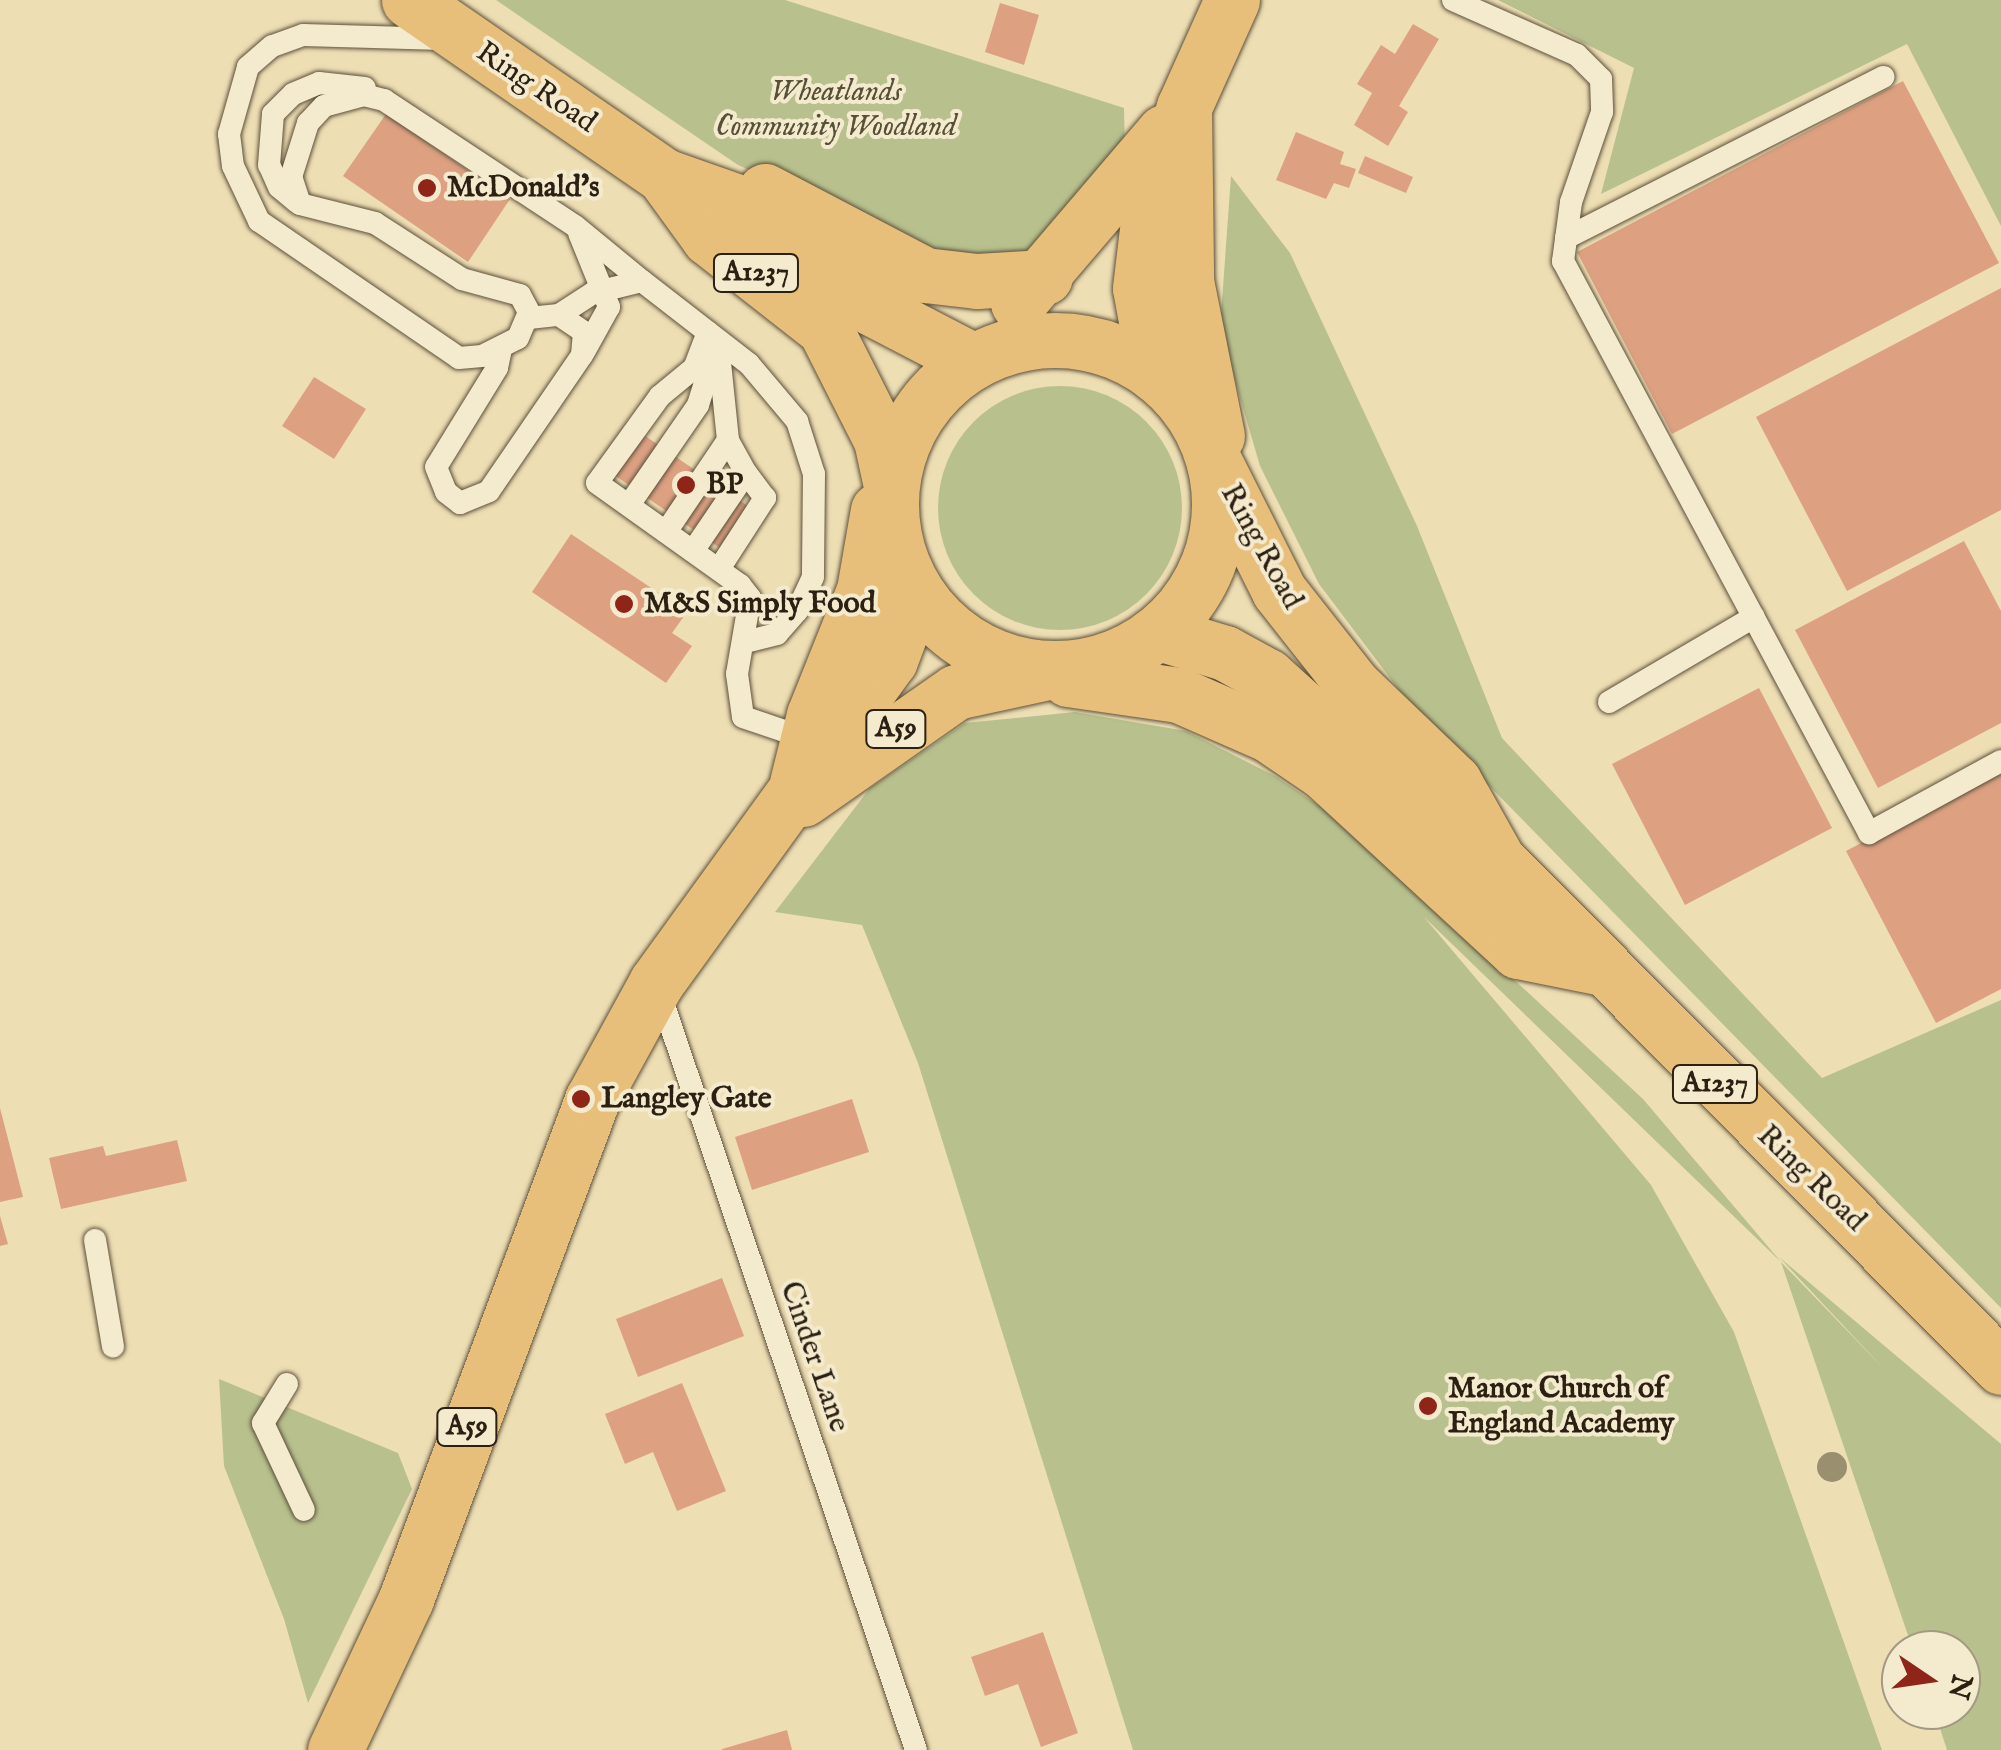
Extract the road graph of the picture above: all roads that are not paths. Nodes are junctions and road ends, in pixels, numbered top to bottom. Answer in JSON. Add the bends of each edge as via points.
{"nodes":[{"id":1,"x":408,"y":0,"type":"edge"},
{"id":2,"x":1232,"y":0,"type":"edge"},
{"id":3,"x":1453,"y":0,"type":"edge"},
{"id":4,"x":467,"y":40,"type":"junction"},
{"id":5,"x":1883,"y":77,"type":"dead end"},
{"id":6,"x":384,"y":100,"type":"junction"},
{"id":7,"x":1184,"y":107,"type":"junction"},
{"id":8,"x":664,"y":176,"type":"junction"},
{"id":9,"x":300,"y":204,"type":"junction"},
{"id":10,"x":574,"y":226,"type":"junction"},
{"id":11,"x":1566,"y":238,"type":"junction"},
{"id":12,"x":1045,"y":277,"type":"junction"},
{"id":13,"x":642,"y":281,"type":"junction"},
{"id":14,"x":606,"y":288,"type":"junction"},
{"id":15,"x":559,"y":315,"type":"junction"},
{"id":16,"x":529,"y":318,"type":"junction"},
{"id":17,"x":708,"y":332,"type":"junction"},
{"id":18,"x":501,"y":349,"type":"junction"},
{"id":19,"x":582,"y":355,"type":"junction"},
{"id":20,"x":974,"y":359,"type":"junction"},
{"id":21,"x":1156,"y":375,"type":"junction"},
{"id":22,"x":728,"y":440,"type":"junction"},
{"id":23,"x":888,"y":472,"type":"junction"},
{"id":24,"x":746,"y":474,"type":"junction"},
{"id":25,"x":1225,"y":484,"type":"junction"},
{"id":26,"x":629,"y":506,"type":"junction"},
{"id":27,"x":666,"y":532,"type":"junction"},
{"id":28,"x":693,"y":551,"type":"junction"},
{"id":29,"x":719,"y":569,"type":"junction"},
{"id":30,"x":915,"y":592,"type":"junction"},
{"id":31,"x":1754,"y":617,"type":"junction"},
{"id":32,"x":1159,"y":632,"type":"junction"},
{"id":33,"x":744,"y":642,"type":"junction"},
{"id":34,"x":1042,"y":672,"type":"junction"},
{"id":35,"x":1610,"y":702,"type":"dead end"},
{"id":36,"x":2001,"y":761,"type":"edge"},
{"id":37,"x":803,"y":769,"type":"junction"},
{"id":38,"x":1498,"y":860,"type":"junction"},
{"id":39,"x":1598,"y":967,"type":"junction"},
{"id":40,"x":656,"y":983,"type":"junction"},
{"id":41,"x":95,"y":1240,"type":"dead end"},
{"id":42,"x":112,"y":1346,"type":"dead end"},
{"id":43,"x":2001,"y":1367,"type":"edge"},
{"id":44,"x":287,"y":1384,"type":"dead end"},
{"id":45,"x":304,"y":1510,"type":"dead end"},
{"id":46,"x":335,"y":1750,"type":"edge"},
{"id":47,"x":916,"y":1750,"type":"edge"}],
"edges":[{"from":1,"to":4,"type":"main road","name":"Ring Road","number":"A1237"},
{"from":2,"to":7,"type":"main road"},
{"from":3,"to":11,"type":"lane","via":[[1576,55],[1601,79],[1602,112]]},
{"from":4,"to":8,"type":"main road","name":"Ring Road","number":"A1237"},
{"from":4,"to":12,"type":"main road","via":[[834,225],[890,262],[938,278]]},
{"from":4,"to":18,"type":"lane","via":[[303,35],[272,46],[248,67],[228,134],[238,182],[259,220],[458,358]]},
{"from":5,"to":11,"type":"lane"},
{"from":6,"to":9,"type":"lane","via":[[346,97],[308,123],[291,177]]},
{"from":6,"to":9,"type":"lane","via":[[350,83],[319,83],[293,94],[273,114],[269,166],[279,187]]},
{"from":6,"to":10,"type":"lane"},
{"from":7,"to":12,"type":"main road"},
{"from":7,"to":21,"type":"main road","via":[[1142,257]]},
{"from":7,"to":25,"type":"main road","via":[[1186,282]]},
{"from":8,"to":20,"type":"main road","name":"Ring Road","number":"A1237","via":[[741,202],[872,308]]},
{"from":8,"to":23,"type":"main road","name":"Ring Road","number":"A1237","via":[[709,238],[826,330],[850,368]]},
{"from":9,"to":16,"type":"lane","via":[[374,223],[462,279],[520,294]]},
{"from":10,"to":13,"type":"lane"},
{"from":10,"to":14,"type":"lane"},
{"from":11,"to":31,"type":"lane","via":[[1563,261]]},
{"from":12,"to":20,"type":"main road"},
{"from":13,"to":14,"type":"lane"},
{"from":13,"to":17,"type":"lane"},
{"from":14,"to":15,"type":"lane"},
{"from":14,"to":19,"type":"lane","via":[[608,316]]},
{"from":15,"to":16,"type":"lane"},
{"from":15,"to":19,"type":"lane","via":[[584,332]]},
{"from":16,"to":18,"type":"lane","via":[[518,338]]},
{"from":17,"to":22,"type":"lane","via":[[720,363]]},
{"from":17,"to":26,"type":"lane","via":[[710,379]]},
{"from":17,"to":26,"type":"lane","via":[[694,368],[660,396],[597,483]]},
{"from":17,"to":33,"type":"lane","via":[[776,391],[797,420],[814,474],[813,576],[798,611],[777,634]]},
{"from":18,"to":19,"type":"lane","via":[[497,368],[436,466],[446,492],[460,503],[490,491]]},
{"from":20,"to":21,"type":"main road","via":[[1036,341],[1068,340],[1129,358]]},
{"from":20,"to":23,"type":"main road","via":[[936,391]]},
{"from":21,"to":25,"type":"main road","via":[[1183,402]]},
{"from":22,"to":24,"type":"lane"},
{"from":22,"to":27,"type":"lane"},
{"from":23,"to":30,"type":"main road","via":[[899,559]]},
{"from":23,"to":37,"type":"main road","via":[[864,590]]},
{"from":24,"to":28,"type":"lane"},
{"from":24,"to":29,"type":"lane","via":[[765,498]]},
{"from":25,"to":32,"type":"main road","via":[[1198,588]]},
{"from":25,"to":38,"type":"main road","name":"Ring Road","number":"A1237","via":[[1279,591],[1353,685],[1454,782]]},
{"from":26,"to":27,"type":"lane"},
{"from":27,"to":28,"type":"lane"},
{"from":28,"to":29,"type":"lane"},
{"from":29,"to":33,"type":"lane","via":[[750,598]]},
{"from":30,"to":34,"type":"main road","via":[[960,640]]},
{"from":30,"to":37,"type":"main road","number":"A59","via":[[890,660]]},
{"from":31,"to":35,"type":"lane"},
{"from":31,"to":36,"type":"lane","via":[[1869,833]]},
{"from":32,"to":34,"type":"main road","via":[[1128,652]]},
{"from":32,"to":38,"type":"main road","name":"Ring Road","number":"A1237","via":[[1226,653],[1267,676],[1421,815]]},
{"from":33,"to":37,"type":"lane","via":[[737,674],[743,718]]},
{"from":34,"to":37,"type":"main road","number":"A59","via":[[956,692],[909,720],[852,770]]},
{"from":34,"to":39,"type":"main road","via":[[1180,695],[1238,718],[1324,772],[1518,951]]},
{"from":37,"to":40,"type":"main road","number":"A59"},
{"from":38,"to":39,"type":"main road","name":"Ring Road","number":"A1237"},
{"from":39,"to":43,"type":"main road","name":"Ring Road","number":"A1237"},
{"from":40,"to":46,"type":"main road","number":"A59","via":[[565,1162],[406,1599]]},
{"from":40,"to":47,"type":"lane","name":"Cinder Lane"},
{"from":41,"to":42,"type":"lane"},
{"from":44,"to":45,"type":"lane","via":[[263,1423]]}]}
